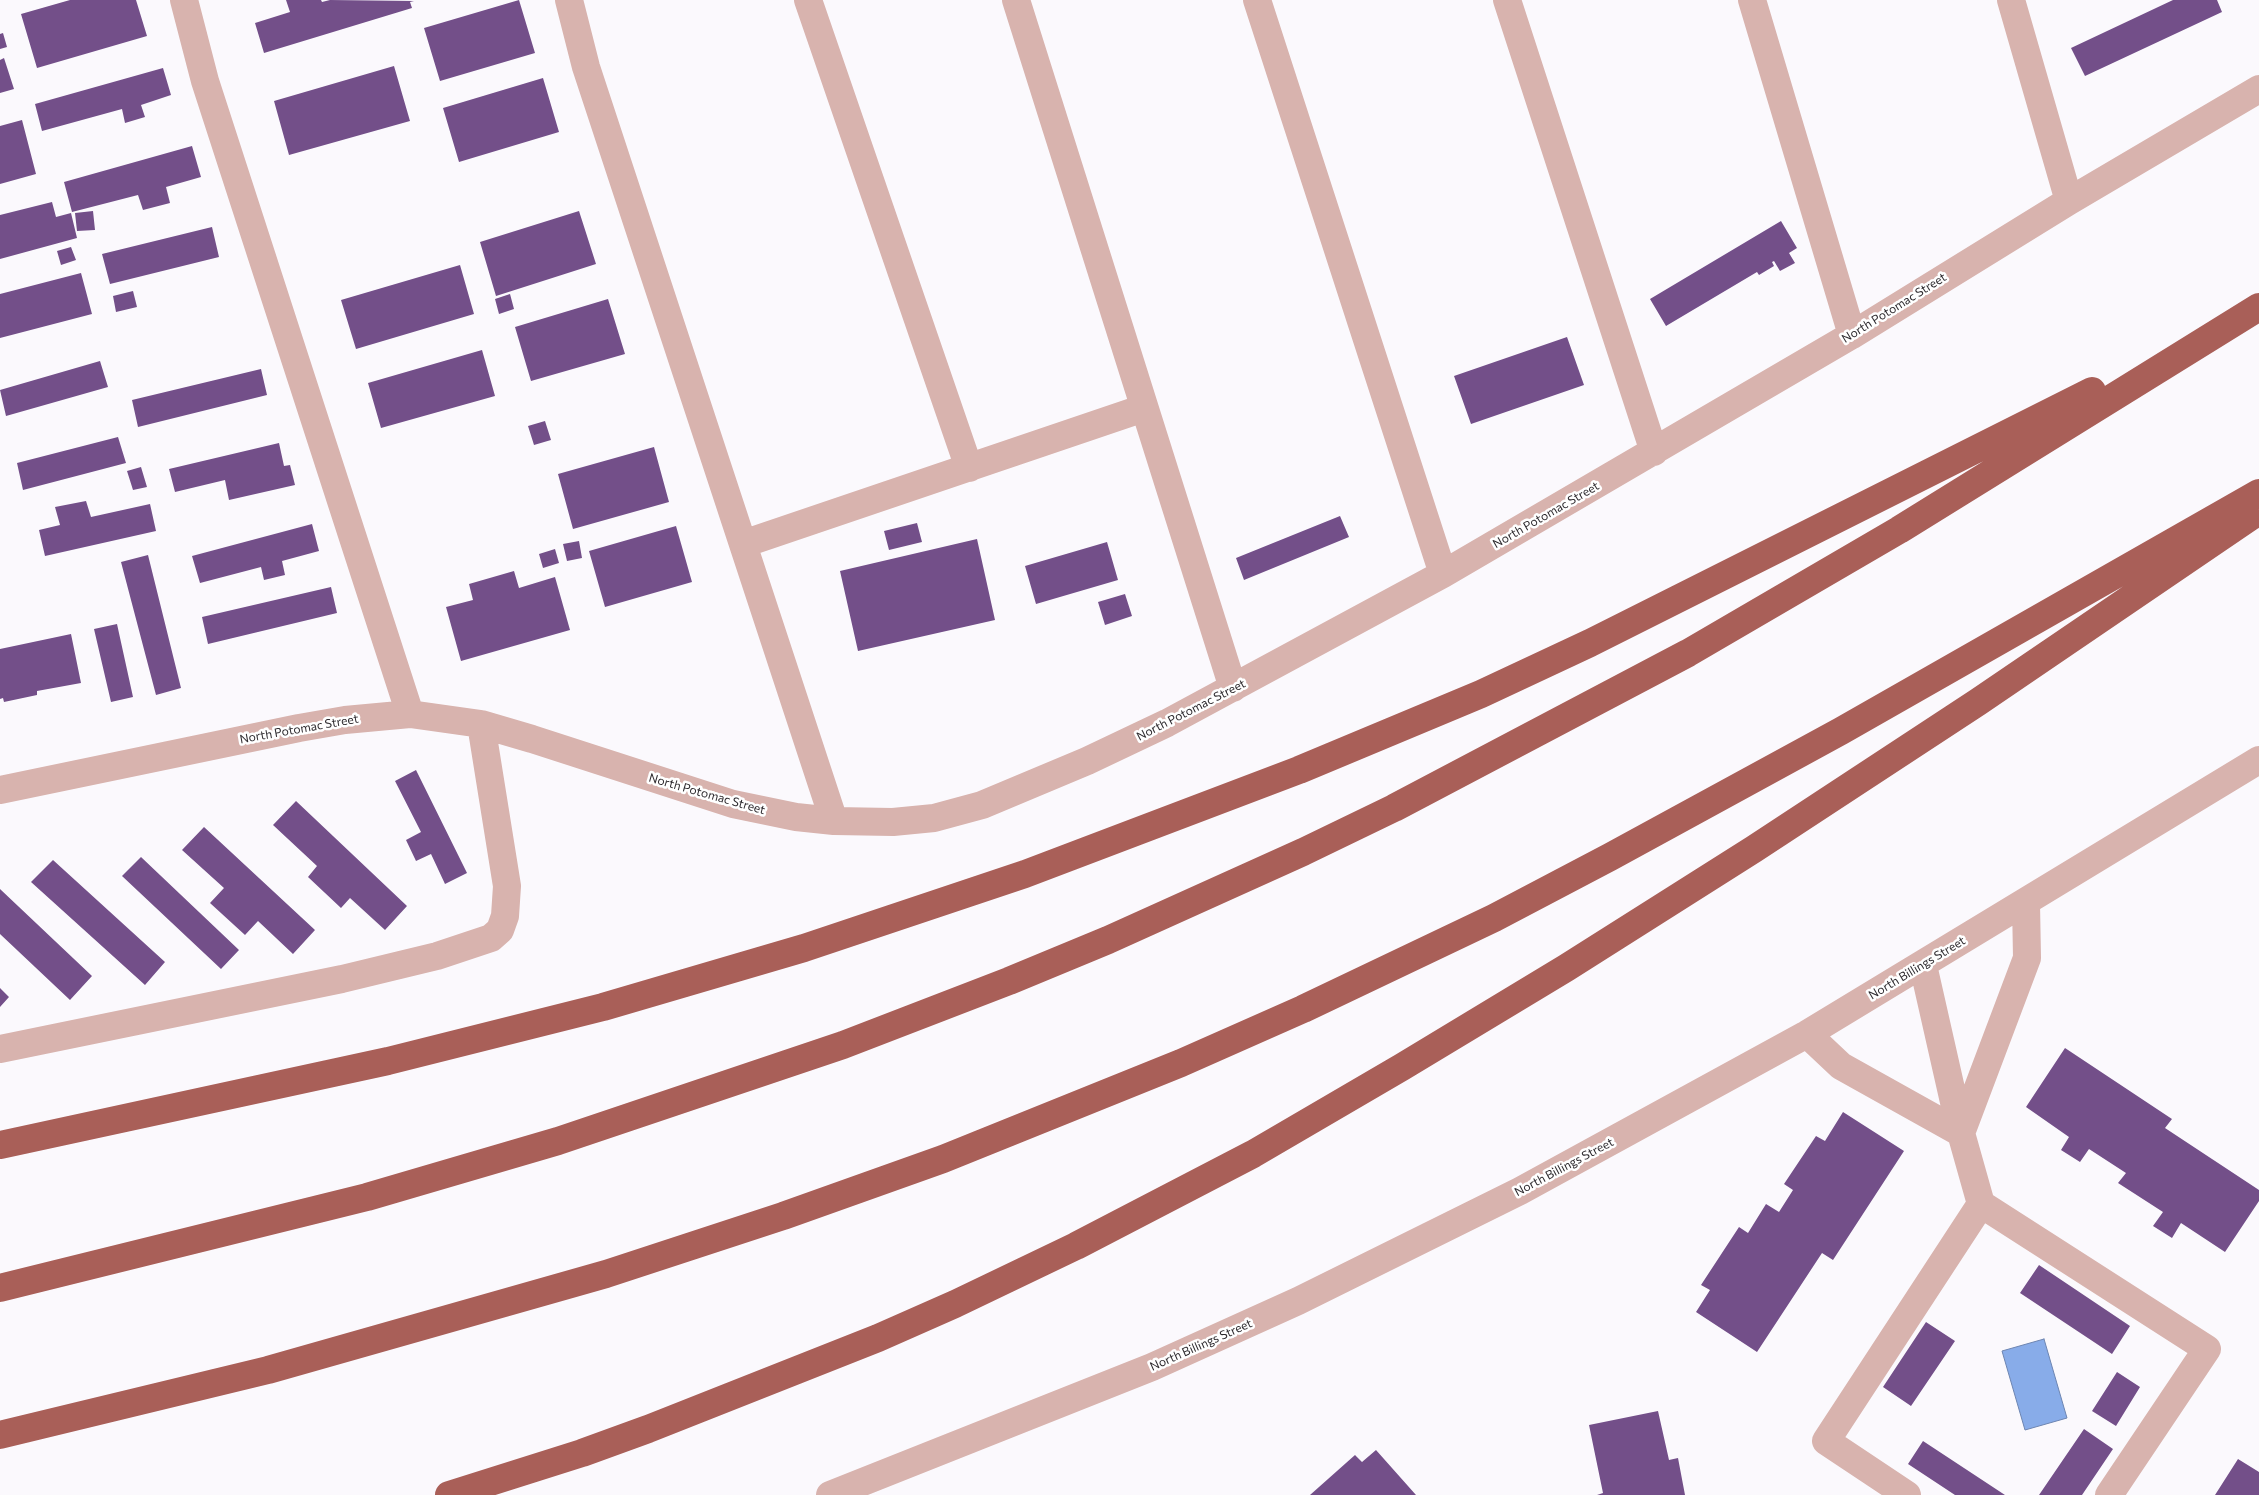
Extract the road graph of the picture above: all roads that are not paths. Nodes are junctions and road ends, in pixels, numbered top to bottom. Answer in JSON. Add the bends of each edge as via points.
{"nodes":[{"id":1,"x":184,"y":0,"type":"edge"},
{"id":2,"x":569,"y":0,"type":"edge"},
{"id":3,"x":808,"y":0,"type":"edge"},
{"id":4,"x":1016,"y":0,"type":"edge"},
{"id":5,"x":1257,"y":0,"type":"edge"},
{"id":6,"x":1507,"y":0,"type":"edge"},
{"id":7,"x":1752,"y":0,"type":"edge"},
{"id":8,"x":2011,"y":0,"type":"edge"},
{"id":9,"x":2259,"y":89,"type":"edge"},
{"id":10,"x":2069,"y":201,"type":"junction"},
{"id":11,"x":2259,"y":302,"type":"edge"},
{"id":12,"x":2259,"y":307,"type":"edge"},
{"id":13,"x":1852,"y":335,"type":"junction"},
{"id":14,"x":1144,"y":408,"type":"junction"},
{"id":15,"x":1654,"y":452,"type":"junction"},
{"id":16,"x":969,"y":468,"type":"junction"},
{"id":17,"x":2259,"y":493,"type":"edge"},
{"id":18,"x":2259,"y":511,"type":"edge"},
{"id":19,"x":743,"y":544,"type":"junction"},
{"id":20,"x":1443,"y":574,"type":"junction"},
{"id":21,"x":1233,"y":688,"type":"junction"},
{"id":22,"x":410,"y":714,"type":"junction"},
{"id":23,"x":481,"y":724,"type":"junction"},
{"id":24,"x":2259,"y":760,"type":"edge"},
{"id":25,"x":0,"y":790,"type":"edge"},
{"id":26,"x":834,"y":821,"type":"junction"},
{"id":27,"x":2026,"y":904,"type":"junction"},
{"id":28,"x":1923,"y":965,"type":"junction"},
{"id":29,"x":1807,"y":1034,"type":"junction"},
{"id":30,"x":0,"y":1049,"type":"edge"},
{"id":31,"x":1961,"y":1133,"type":"junction"},
{"id":32,"x":0,"y":1145,"type":"edge"},
{"id":33,"x":1981,"y":1204,"type":"junction"},
{"id":34,"x":0,"y":1288,"type":"edge"},
{"id":35,"x":0,"y":1435,"type":"edge"},
{"id":36,"x":449,"y":1495,"type":"edge"},
{"id":37,"x":830,"y":1495,"type":"edge"},
{"id":38,"x":1907,"y":1495,"type":"edge"},
{"id":39,"x":2109,"y":1495,"type":"edge"}],
"edges":[{"from":1,"to":22,"type":"street","via":[[205,81]]},
{"from":2,"to":19,"type":"street","via":[[586,67]]},
{"from":3,"to":16,"type":"street"},
{"from":4,"to":14,"type":"street"},
{"from":5,"to":20,"type":"street"},
{"from":6,"to":15,"type":"street"},
{"from":7,"to":13,"type":"street"},
{"from":8,"to":10,"type":"street"},
{"from":9,"to":10,"type":"street","name":"North Potomac Street"},
{"from":10,"to":13,"type":"street","name":"North Potomac Street"},
{"from":11,"to":32,"type":"highway","via":[[2005,436],[1590,643],[1390,733],[1061,861],[804,948],[618,1003],[388,1061]]},
{"from":12,"to":34,"type":"highway","via":[[1899,530],[1688,654],[1394,808],[1108,940],[834,1048],[558,1142],[358,1200]]},
{"from":13,"to":15,"type":"street","name":"North Potomac Street"},
{"from":14,"to":16,"type":"street"},
{"from":14,"to":21,"type":"street"},
{"from":15,"to":20,"type":"street","name":"North Potomac Street"},
{"from":16,"to":19,"type":"street"},
{"from":17,"to":35,"type":"highway","via":[[1841,731],[1610,857],[1469,930],[1172,1067],[943,1159],[715,1239],[369,1343]]},
{"from":18,"to":36,"type":"highway","via":[[1978,702],[1746,854],[1443,1042],[1253,1154],[1076,1246],[878,1338],[648,1429]]},
{"from":19,"to":26,"type":"street"},
{"from":20,"to":21,"type":"street","name":"North Potomac Street"},
{"from":21,"to":26,"type":"street","name":"North Potomac Street","via":[[1087,761],[982,805],[921,819],[873,823]]},
{"from":22,"to":23,"type":"street","name":"North Potomac Street"},
{"from":22,"to":25,"type":"street","name":"North Potomac Street","via":[[299,728]]},
{"from":23,"to":26,"type":"street","name":"North Potomac Street","via":[[747,808]]},
{"from":23,"to":30,"type":"street","via":[[507,886],[505,916],[500,930],[491,938],[437,956],[351,977]]},
{"from":24,"to":27,"type":"street","name":"North Billings Street"},
{"from":27,"to":28,"type":"street","name":"North Billings Street"},
{"from":27,"to":31,"type":"street","via":[[2027,958]]},
{"from":28,"to":29,"type":"street","name":"North Billings Street"},
{"from":28,"to":31,"type":"street"},
{"from":29,"to":31,"type":"street","via":[[1841,1066]]},
{"from":29,"to":37,"type":"street","name":"North Billings Street","via":[[1520,1191],[1280,1309],[1063,1404]]},
{"from":31,"to":33,"type":"street"},
{"from":33,"to":38,"type":"street","via":[[1826,1441]]},
{"from":33,"to":39,"type":"street","via":[[2207,1349]]}]}
